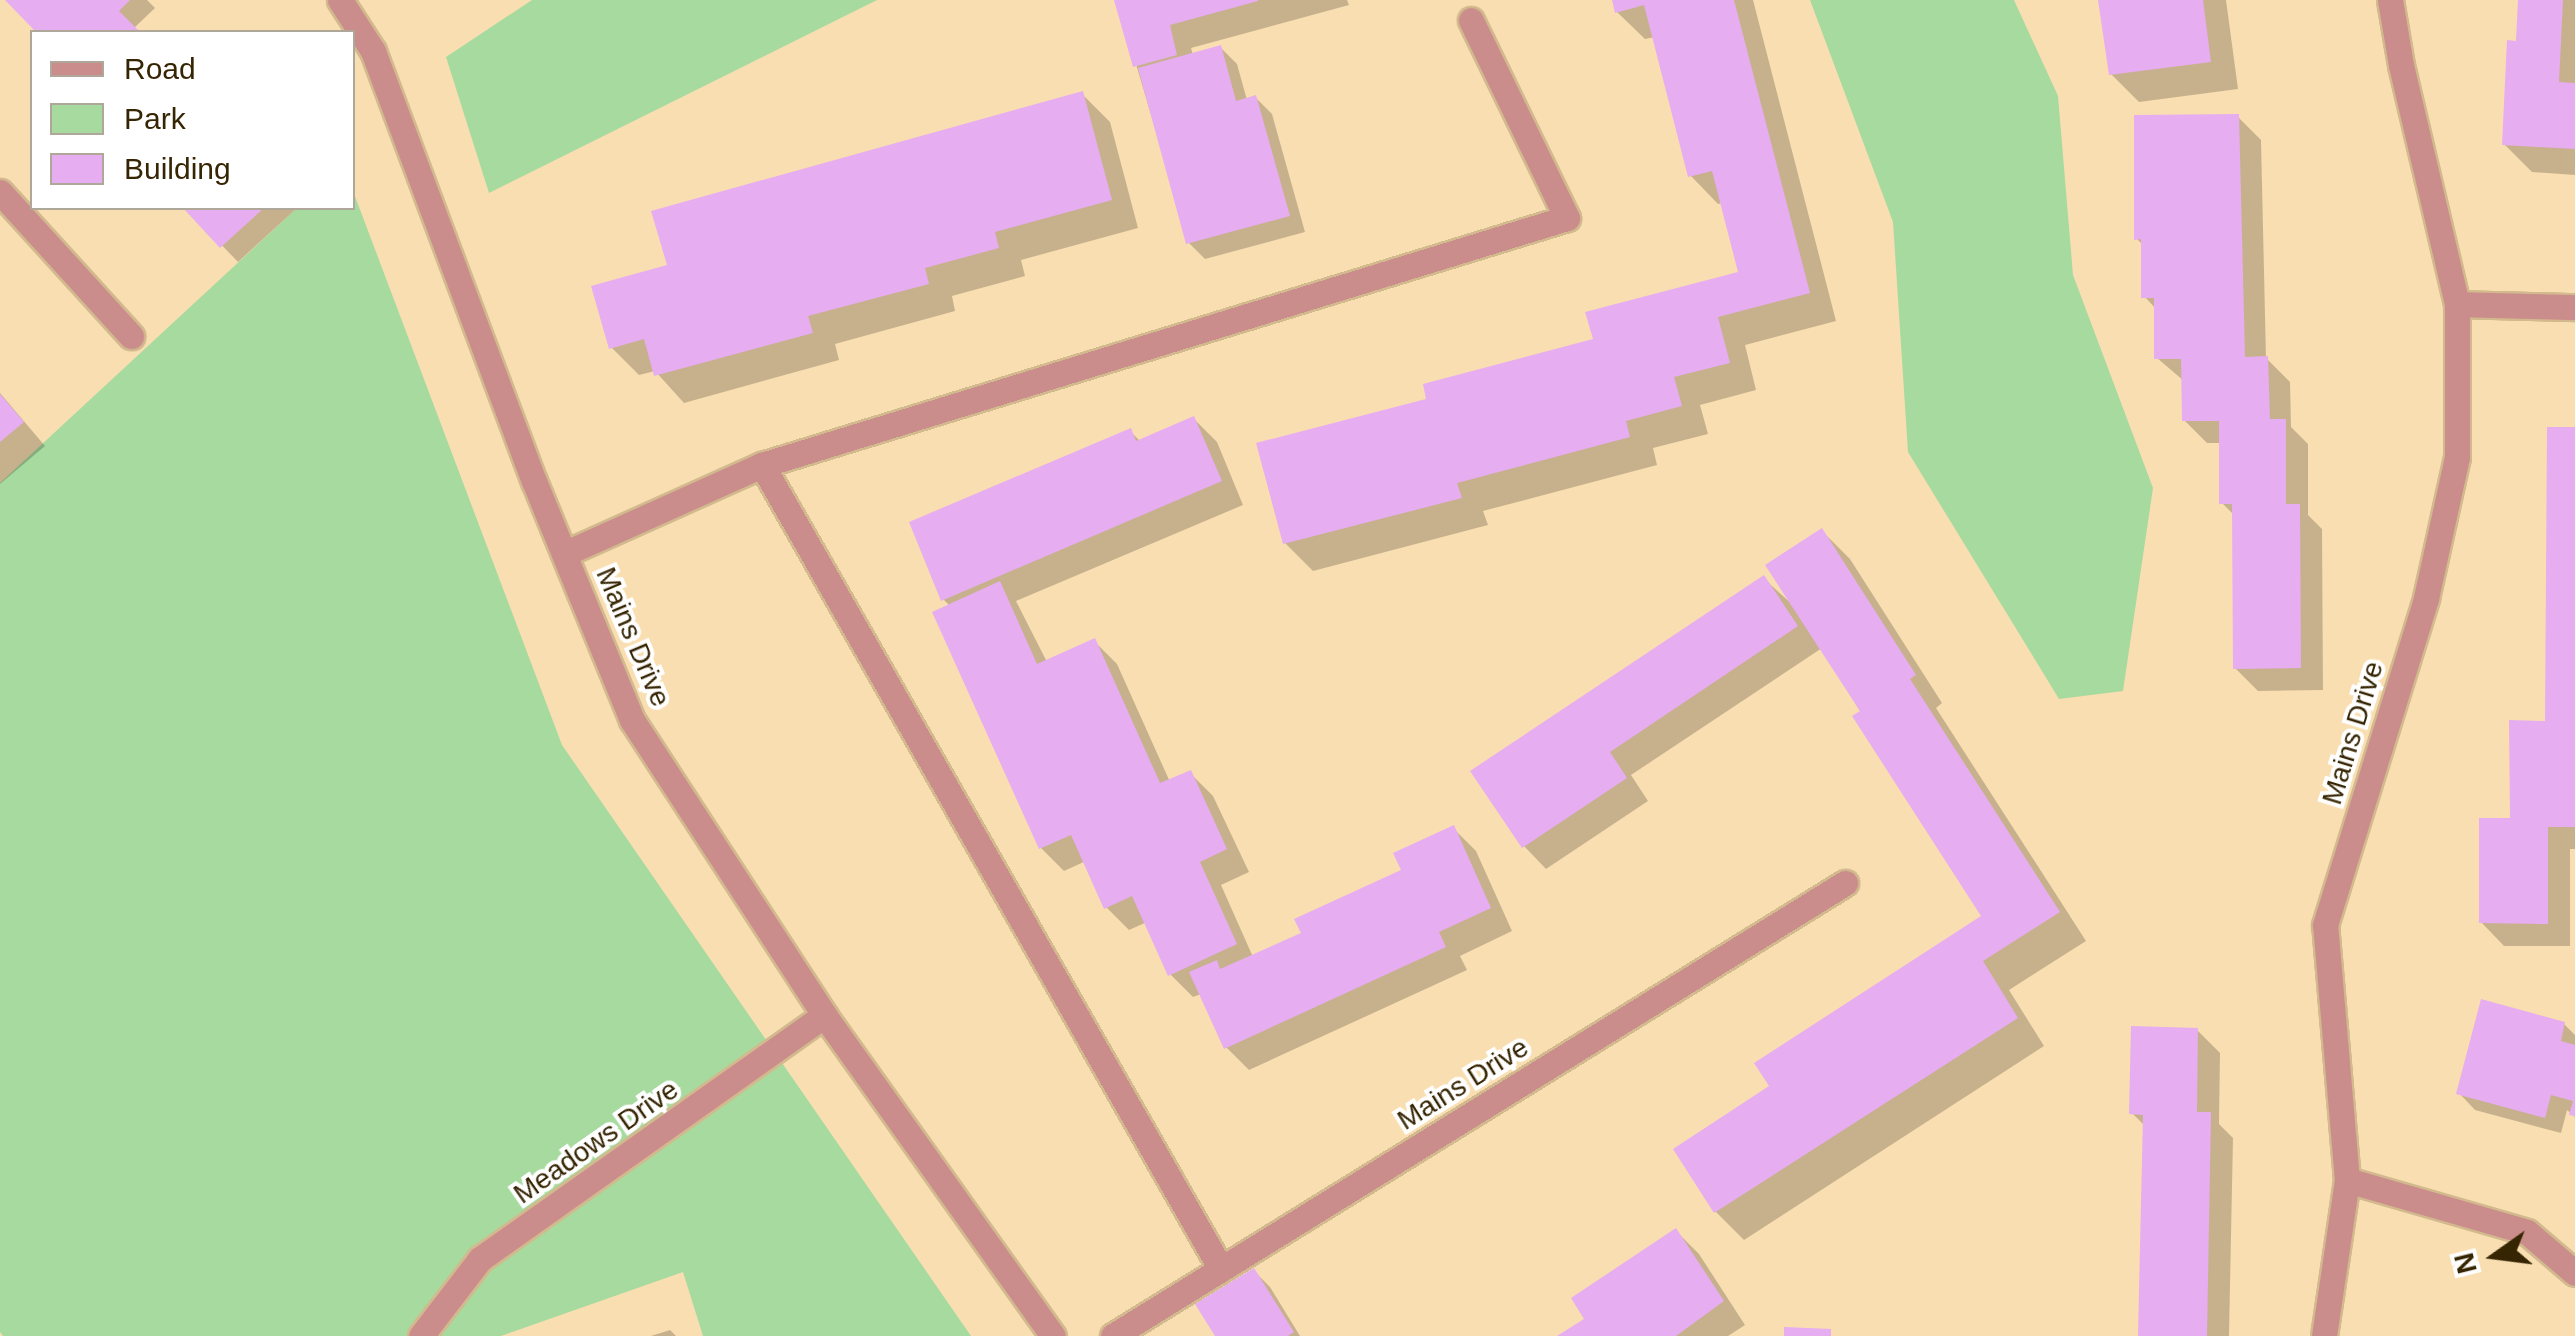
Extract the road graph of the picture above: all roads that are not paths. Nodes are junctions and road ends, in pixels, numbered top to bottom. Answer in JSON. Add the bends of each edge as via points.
{"nodes":[{"id":1,"x":340,"y":0,"type":"edge"},
{"id":2,"x":2390,"y":0,"type":"edge"},
{"id":3,"x":1472,"y":20,"type":"dead end"},
{"id":4,"x":0,"y":192,"type":"edge"},
{"id":5,"x":2457,"y":304,"type":"junction"},
{"id":6,"x":2575,"y":308,"type":"edge"},
{"id":7,"x":131,"y":336,"type":"dead end"},
{"id":8,"x":762,"y":465,"type":"junction"},
{"id":9,"x":566,"y":553,"type":"junction"},
{"id":10,"x":1845,"y":883,"type":"dead end"},
{"id":11,"x":824,"y":1015,"type":"junction"},
{"id":12,"x":2347,"y":1180,"type":"junction"},
{"id":13,"x":1221,"y":1269,"type":"junction"},
{"id":14,"x":2575,"y":1273,"type":"edge"},
{"id":15,"x":421,"y":1336,"type":"edge"},
{"id":16,"x":1053,"y":1336,"type":"edge"},
{"id":17,"x":1113,"y":1336,"type":"edge"},
{"id":18,"x":2324,"y":1336,"type":"edge"}],
"edges":[{"from":1,"to":9,"type":"street","name":"Mains Drive","via":[[372,50]]},
{"from":2,"to":5,"type":"street","name":"Mains Drive"},
{"from":3,"to":8,"type":"street","via":[[1567,218]]},
{"from":4,"to":7,"type":"street"},
{"from":5,"to":6,"type":"street"},
{"from":5,"to":12,"type":"street","name":"Mains Drive","via":[[2456,457],[2449,492],[2426,598],[2325,925]]},
{"from":8,"to":9,"type":"street"},
{"from":8,"to":13,"type":"street"},
{"from":9,"to":11,"type":"street","name":"Mains Drive","via":[[632,720]]},
{"from":10,"to":13,"type":"street","name":"Mains Drive"},
{"from":11,"to":15,"type":"street","name":"Meadows Drive","via":[[480,1259]]},
{"from":11,"to":16,"type":"street","name":"Mains Drive"},
{"from":12,"to":14,"type":"street","via":[[2527,1232]]},
{"from":12,"to":18,"type":"street","name":"Mains Drive"},
{"from":13,"to":17,"type":"street","name":"Mains Drive"}]}
